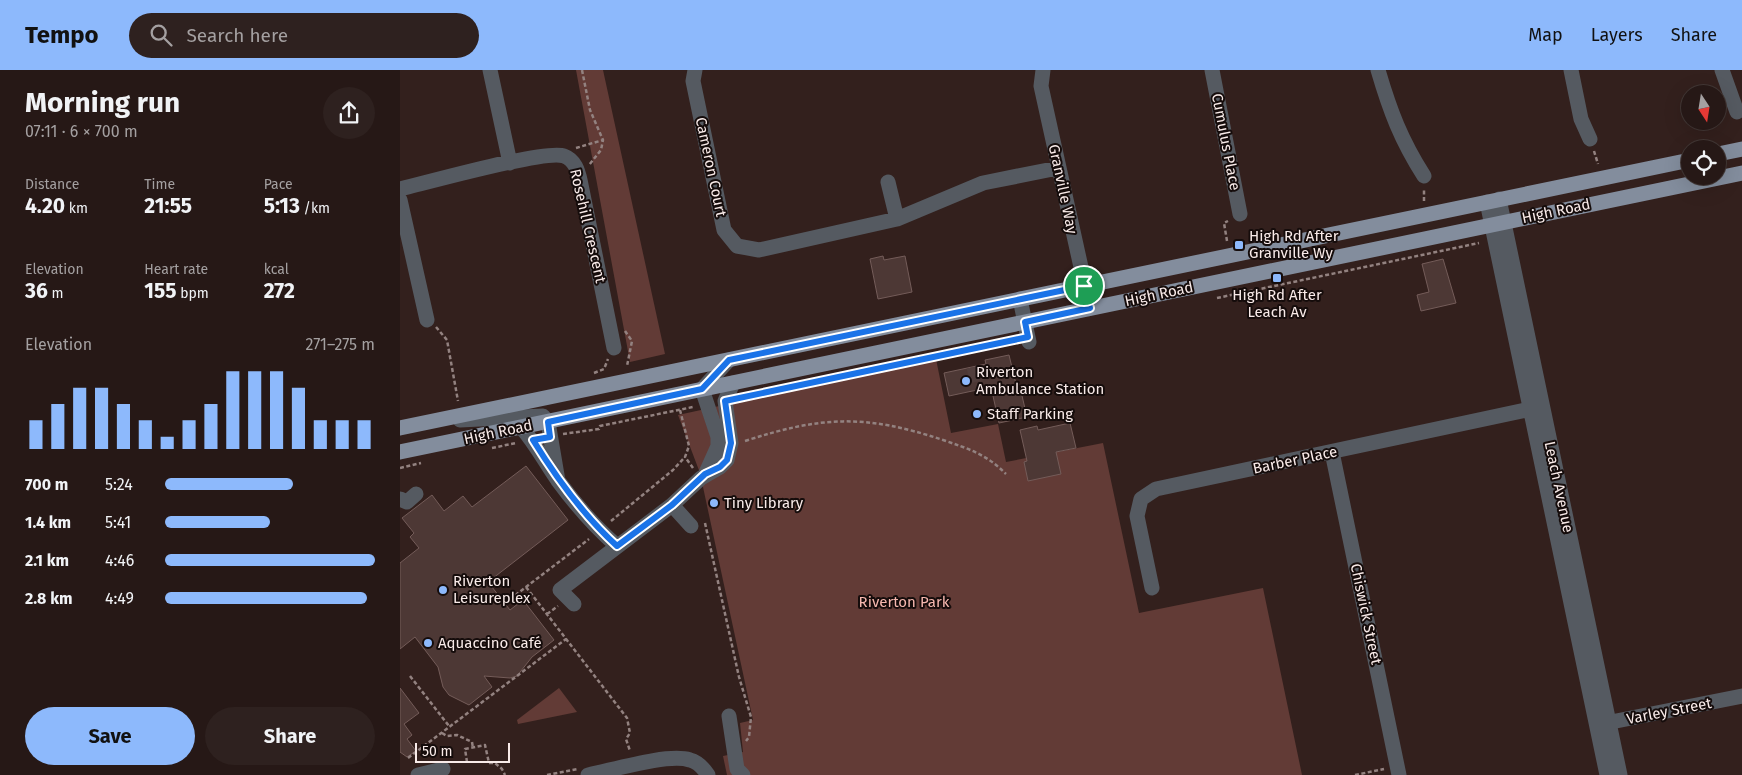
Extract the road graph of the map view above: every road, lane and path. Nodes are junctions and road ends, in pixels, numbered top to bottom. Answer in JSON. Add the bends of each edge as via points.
{"nodes":[{"id":1,"x":490,"y":70,"type":"edge"},
{"id":2,"x":582,"y":70,"type":"edge"},
{"id":3,"x":695,"y":70,"type":"edge"},
{"id":4,"x":1043,"y":70,"type":"edge"},
{"id":5,"x":1212,"y":70,"type":"edge"},
{"id":6,"x":1378,"y":70,"type":"edge"},
{"id":7,"x":1571,"y":70,"type":"edge"},
{"id":8,"x":1722,"y":70,"type":"edge"},
{"id":9,"x":1737,"y":112,"type":"dead end"},
{"id":10,"x":1590,"y":139,"type":"dead end"},
{"id":11,"x":603,"y":140,"type":"junction"},
{"id":12,"x":1742,"y":149,"type":"edge"},
{"id":13,"x":1726,"y":152,"type":"edge"},
{"id":14,"x":565,"y":156,"type":"junction"},
{"id":15,"x":1681,"y":162,"type":"edge"},
{"id":16,"x":510,"y":163,"type":"junction"},
{"id":17,"x":1058,"y":168,"type":"junction"},
{"id":18,"x":588,"y":169,"type":"dead end"},
{"id":19,"x":1742,"y":173,"type":"edge"},
{"id":20,"x":1424,"y":176,"type":"dead end"},
{"id":21,"x":888,"y":182,"type":"dead end"},
{"id":22,"x":400,"y":189,"type":"edge"},
{"id":23,"x":400,"y":200,"type":"edge"},
{"id":24,"x":1493,"y":200,"type":"junction"},
{"id":25,"x":1240,"y":214,"type":"joint"},
{"id":26,"x":897,"y":219,"type":"junction"},
{"id":27,"x":1497,"y":223,"type":"junction"},
{"id":28,"x":1227,"y":241,"type":"dead end"},
{"id":29,"x":1484,"y":242,"type":"dead end"},
{"id":30,"x":1084,"y":286,"type":"junction"},
{"id":31,"x":1020,"y":299,"type":"junction"},
{"id":32,"x":1208,"y":300,"type":"dead end"},
{"id":33,"x":1090,"y":308,"type":"junction"},
{"id":34,"x":427,"y":320,"type":"joint"},
{"id":35,"x":1025,"y":322,"type":"junction"},
{"id":36,"x":624,"y":329,"type":"dead end"},
{"id":37,"x":1029,"y":342,"type":"dead end"},
{"id":38,"x":614,"y":348,"type":"dead end"},
{"id":39,"x":954,"y":352,"type":"dead end"},
{"id":40,"x":729,"y":360,"type":"junction"},
{"id":41,"x":607,"y":364,"type":"dead end"},
{"id":42,"x":627,"y":366,"type":"dead end"},
{"id":43,"x":590,"y":374,"type":"dead end"},
{"id":44,"x":733,"y":383,"type":"junction"},
{"id":45,"x":702,"y":389,"type":"junction"},
{"id":46,"x":458,"y":401,"type":"dead end"},
{"id":47,"x":725,"y":401,"type":"junction"},
{"id":48,"x":706,"y":404,"type":"junction"},
{"id":49,"x":1536,"y":408,"type":"junction"},
{"id":50,"x":680,"y":410,"type":"junction"},
{"id":51,"x":431,"y":422,"type":"junction"},
{"id":52,"x":522,"y":427,"type":"junction"},
{"id":53,"x":400,"y":428,"type":"edge"},
{"id":54,"x":549,"y":429,"type":"junction"},
{"id":55,"x":533,"y":440,"type":"junction"},
{"id":56,"x":731,"y":443,"type":"junction"},
{"id":57,"x":485,"y":450,"type":"dead end"},
{"id":58,"x":400,"y":452,"type":"edge"},
{"id":59,"x":1332,"y":452,"type":"junction"},
{"id":60,"x":429,"y":461,"type":"dead end"},
{"id":61,"x":400,"y":468,"type":"edge"},
{"id":62,"x":1006,"y":474,"type":"dead end"},
{"id":63,"x":703,"y":476,"type":"junction"},
{"id":64,"x":558,"y":481,"type":"junction"},
{"id":65,"x":416,"y":494,"type":"dead end"},
{"id":66,"x":400,"y":499,"type":"edge"},
{"id":67,"x":672,"y":505,"type":"junction"},
{"id":68,"x":696,"y":521,"type":"joint"},
{"id":69,"x":617,"y":546,"type":"junction"},
{"id":70,"x":526,"y":587,"type":"dead end"},
{"id":71,"x":1152,"y":588,"type":"dead end"},
{"id":72,"x":574,"y":604,"type":"dead end"},
{"id":73,"x":566,"y":639,"type":"junction"},
{"id":74,"x":410,"y":676,"type":"dead end"},
{"id":75,"x":1742,"y":696,"type":"edge"},
{"id":76,"x":729,"y":716,"type":"dead end"},
{"id":77,"x":1603,"y":724,"type":"junction"},
{"id":78,"x":450,"y":727,"type":"junction"},
{"id":79,"x":442,"y":732,"type":"junction"},
{"id":80,"x":473,"y":748,"type":"junction"},
{"id":81,"x":734,"y":752,"type":"junction"},
{"id":82,"x":408,"y":758,"type":"dead end"},
{"id":83,"x":633,"y":758,"type":"dead end"},
{"id":84,"x":467,"y":762,"type":"dead end"},
{"id":85,"x":443,"y":769,"type":"dead end"},
{"id":86,"x":1398,"y":771,"type":"edge"},
{"id":87,"x":418,"y":775,"type":"edge"},
{"id":88,"x":505,"y":775,"type":"edge"},
{"id":89,"x":588,"y":775,"type":"edge"},
{"id":90,"x":708,"y":775,"type":"edge"},
{"id":91,"x":743,"y":775,"type":"edge"},
{"id":92,"x":1355,"y":775,"type":"edge"},
{"id":93,"x":1607,"y":775,"type":"edge"},
{"id":94,"x":1620,"y":775,"type":"edge"}],
"edges":[{"from":1,"to":16,"type":"street"},
{"from":2,"to":11,"type":"path","via":[[590,110]]},
{"from":3,"to":26,"type":"street","name":"Cameron Court","via":[[693,81],[724,230],[737,246],[759,250]]},
{"from":4,"to":17,"type":"street","name":"Granville Way","via":[[1041,86]]},
{"from":5,"to":25,"type":"street","name":"Cumulus Place"},
{"from":6,"to":20,"type":"street","via":[[1404,146]]},
{"from":7,"to":10,"type":"street","via":[[1581,119]]},
{"from":8,"to":9,"type":"street"},
{"from":11,"to":14,"type":"path","via":[[569,150]]},
{"from":11,"to":18,"type":"path","via":[[601,150]]},
{"from":12,"to":13,"type":"main road"},
{"from":14,"to":16,"type":"street","name":"Rosehill Crescent"},
{"from":14,"to":38,"type":"street","name":"Rosehill Crescent","via":[[577,168]]},
{"from":15,"to":24,"type":"main road","name":"High Road"},
{"from":16,"to":22,"type":"street","name":"Rosehill Crescent"},
{"from":17,"to":26,"type":"street","name":"Cameron Court","via":[[982,183]]},
{"from":17,"to":30,"type":"street","name":"Granville Way"},
{"from":19,"to":27,"type":"main road","name":"High Road"},
{"from":21,"to":26,"type":"street"},
{"from":23,"to":34,"type":"street"},
{"from":24,"to":27,"type":"street","name":"Leach Avenue"},
{"from":24,"to":30,"type":"main road","name":"High Road"},
{"from":25,"to":28,"type":"path","via":[[1224,223]]},
{"from":27,"to":33,"type":"main road","name":"High Road"},
{"from":27,"to":49,"type":"street","name":"Leach Avenue"},
{"from":29,"to":32,"type":"path"},
{"from":30,"to":31,"type":"main road","name":"High Road"},
{"from":30,"to":33,"type":"street","name":"Granville Way"},
{"from":31,"to":35,"type":"street"},
{"from":31,"to":40,"type":"main road","name":"High Road"},
{"from":33,"to":35,"type":"main road","name":"High Road"},
{"from":34,"to":46,"type":"path","via":[[440,330],[446,340]]},
{"from":35,"to":37,"type":"street"},
{"from":35,"to":44,"type":"main road","name":"High Road"},
{"from":36,"to":42,"type":"path","via":[[632,341]]},
{"from":39,"to":47,"type":"path"},
{"from":40,"to":45,"type":"street"},
{"from":40,"to":51,"type":"main road","name":"High Road"},
{"from":41,"to":43,"type":"path","via":[[604,369]]},
{"from":44,"to":45,"type":"main road","name":"High Road"},
{"from":44,"to":47,"type":"street"},
{"from":45,"to":48,"type":"street"},
{"from":45,"to":54,"type":"main road","name":"High Road"},
{"from":47,"to":56,"type":"street"},
{"from":48,"to":50,"type":"path"},
{"from":48,"to":63,"type":"street","via":[[718,446]]},
{"from":49,"to":59,"type":"street","name":"Barber Place"},
{"from":49,"to":77,"type":"street","name":"Leach Avenue"},
{"from":50,"to":54,"type":"path","via":[[598,429]]},
{"from":50,"to":63,"type":"path","via":[[689,446],[685,457]]},
{"from":51,"to":53,"type":"main road","name":"High Road"},
{"from":51,"to":54,"type":"street","via":[[543,416]]},
{"from":52,"to":54,"type":"main road","name":"High Road"},
{"from":52,"to":55,"type":"street"},
{"from":52,"to":58,"type":"main road","name":"High Road"},
{"from":54,"to":64,"type":"street"},
{"from":55,"to":57,"type":"path"},
{"from":55,"to":64,"type":"street"},
{"from":56,"to":62,"type":"path","via":[[814,422],[878,422],[983,454]]},
{"from":56,"to":63,"type":"street","via":[[727,460]]},
{"from":59,"to":71,"type":"street","name":"Barber Place","via":[[1156,489],[1141,499],[1137,516]]},
{"from":59,"to":86,"type":"street","name":"Chiswick Street"},
{"from":60,"to":61,"type":"path"},
{"from":63,"to":67,"type":"street"},
{"from":64,"to":69,"type":"street","via":[[599,530]]},
{"from":65,"to":66,"type":"street","via":[[407,502]]},
{"from":67,"to":68,"type":"street"},
{"from":67,"to":69,"type":"street"},
{"from":68,"to":81,"type":"path","via":[[705,523],[751,717],[750,736],[741,749]]},
{"from":69,"to":72,"type":"street","via":[[560,590]]},
{"from":70,"to":73,"type":"path"},
{"from":73,"to":78,"type":"path"},
{"from":73,"to":83,"type":"path","via":[[627,718],[630,733],[626,739]]},
{"from":74,"to":78,"type":"path"},
{"from":75,"to":77,"type":"street","name":"Varley Street"},
{"from":76,"to":81,"type":"street"},
{"from":77,"to":93,"type":"street","name":"Leach Avenue"},
{"from":77,"to":94,"type":"street","name":"Leach Avenue"},
{"from":78,"to":79,"type":"path"},
{"from":79,"to":80,"type":"path","via":[[472,742]]},
{"from":79,"to":82,"type":"path"},
{"from":80,"to":84,"type":"path","via":[[465,749]]},
{"from":80,"to":88,"type":"path","via":[[485,745],[489,763],[495,762]]},
{"from":81,"to":91,"type":"street","via":[[737,769]]},
{"from":85,"to":87,"type":"street"},
{"from":86,"to":92,"type":"path"},
{"from":89,"to":90,"type":"street","via":[[668,758],[691,760]]}]}
